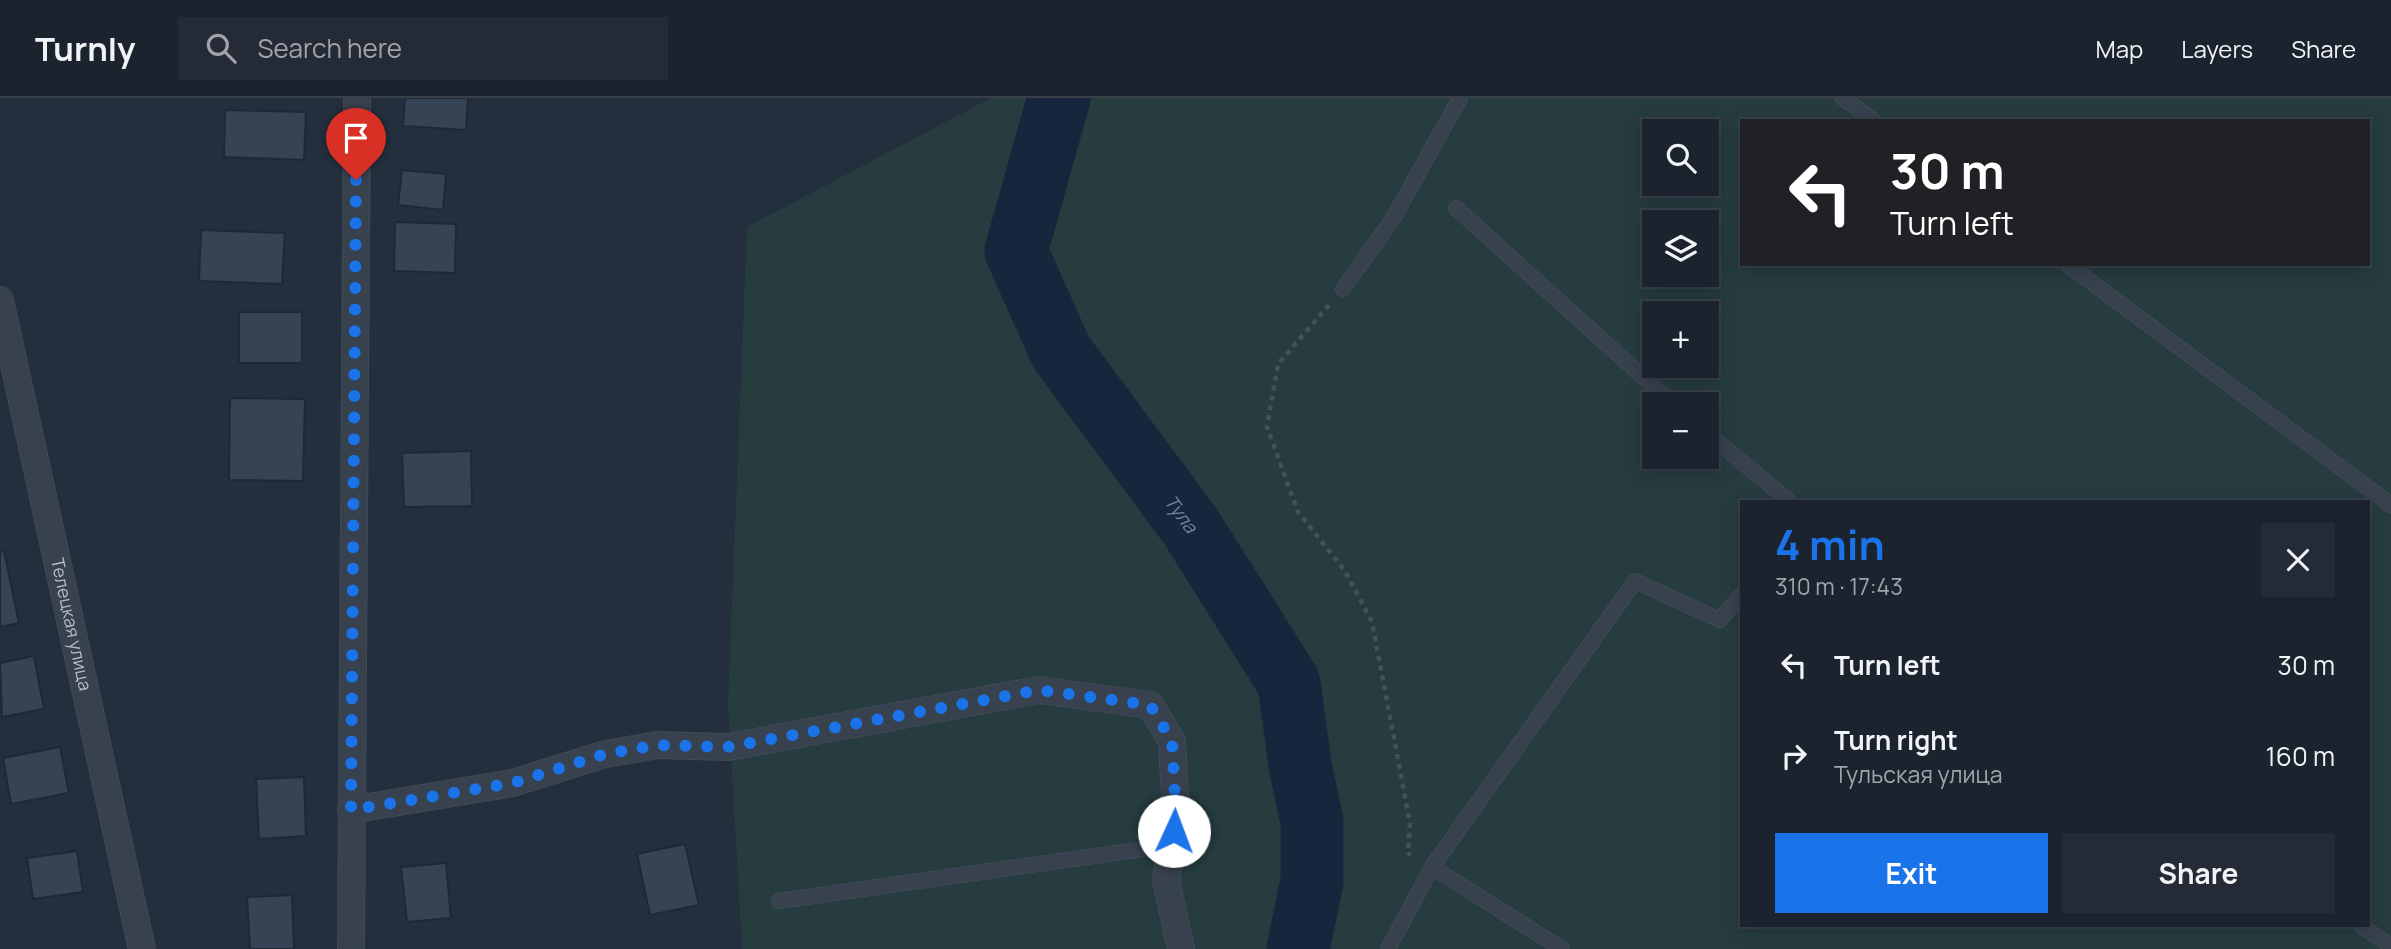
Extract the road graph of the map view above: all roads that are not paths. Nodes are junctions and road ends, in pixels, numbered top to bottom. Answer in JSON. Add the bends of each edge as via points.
{"nodes":[{"id":1,"x":357,"y":98,"type":"edge"},
{"id":2,"x":1460,"y":98,"type":"edge"},
{"id":3,"x":1843,"y":98,"type":"edge"},
{"id":4,"x":1871,"y":119,"type":"edge"},
{"id":5,"x":1455,"y":208,"type":"dead end"},
{"id":6,"x":2070,"y":266,"type":"edge"},
{"id":7,"x":1343,"y":289,"type":"road end"},
{"id":8,"x":0,"y":300,"type":"edge"},
{"id":9,"x":1660,"y":392,"type":"edge"},
{"id":10,"x":1719,"y":443,"type":"edge"},
{"id":11,"x":1788,"y":500,"type":"edge"},
{"id":12,"x":2391,"y":505,"type":"edge"},
{"id":13,"x":1740,"y":595,"type":"edge"},
{"id":14,"x":351,"y":810,"type":"junction"},
{"id":15,"x":1172,"y":845,"type":"junction"},
{"id":16,"x":1432,"y":867,"type":"junction"},
{"id":17,"x":779,"y":901,"type":"dead end"},
{"id":18,"x":2362,"y":927,"type":"edge"},
{"id":19,"x":2391,"y":946,"type":"edge"},
{"id":20,"x":142,"y":949,"type":"edge"},
{"id":21,"x":351,"y":949,"type":"edge"},
{"id":22,"x":1181,"y":949,"type":"edge"},
{"id":23,"x":1388,"y":949,"type":"edge"},
{"id":24,"x":1562,"y":949,"type":"edge"}],
"edges":[{"from":1,"to":14,"type":"street"},
{"from":2,"to":7,"type":"lane","via":[[1394,217]]},
{"from":3,"to":4,"type":"lane"},
{"from":5,"to":9,"type":"lane"},
{"from":6,"to":12,"type":"lane"},
{"from":8,"to":20,"type":"street","name":"Телецкая улица"},
{"from":10,"to":11,"type":"lane"},
{"from":13,"to":16,"type":"lane","via":[[1720,620],[1634,581]]},
{"from":14,"to":15,"type":"street","via":[[513,783],[605,754],[658,745],[728,747],[1039,690],[1150,705],[1172,741],[1176,817]]},
{"from":14,"to":21,"type":"street"},
{"from":15,"to":17,"type":"lane"},
{"from":15,"to":22,"type":"street","via":[[1166,880]]},
{"from":16,"to":23,"type":"lane"},
{"from":16,"to":24,"type":"lane"},
{"from":18,"to":19,"type":"lane"}]}
